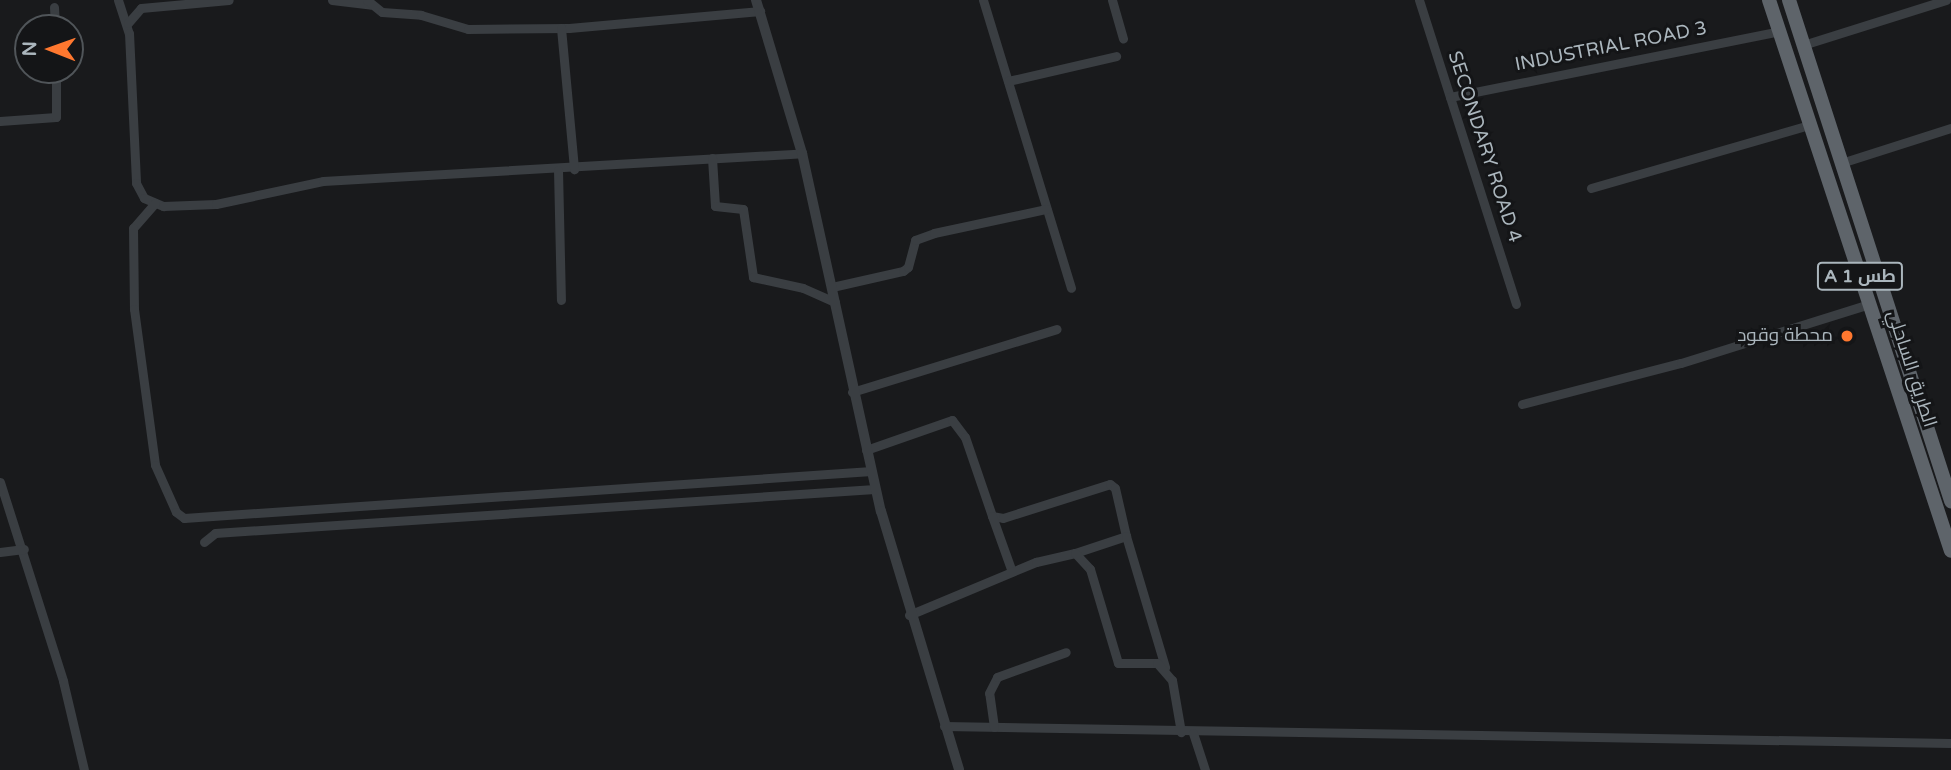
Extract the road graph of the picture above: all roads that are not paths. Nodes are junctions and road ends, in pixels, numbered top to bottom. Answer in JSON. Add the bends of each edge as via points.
{"nodes":[{"id":1,"x":118,"y":0,"type":"edge"},
{"id":2,"x":229,"y":0,"type":"edge"},
{"id":3,"x":332,"y":0,"type":"edge"},
{"id":4,"x":983,"y":0,"type":"edge"},
{"id":5,"x":1112,"y":0,"type":"edge"},
{"id":6,"x":1419,"y":0,"type":"edge"},
{"id":7,"x":1769,"y":0,"type":"edge"},
{"id":8,"x":1789,"y":0,"type":"edge"},
{"id":9,"x":1946,"y":0,"type":"edge"},
{"id":10,"x":368,"y":3,"type":"edge"},
{"id":11,"x":759,"y":3,"type":"edge"},
{"id":12,"x":54,"y":7,"type":"dead end"},
{"id":13,"x":54,"y":14,"type":"edge"},
{"id":14,"x":128,"y":23,"type":"junction"},
{"id":15,"x":561,"y":27,"type":"junction"},
{"id":16,"x":1779,"y":32,"type":"junction"},
{"id":17,"x":1123,"y":38,"type":"dead end"},
{"id":18,"x":1804,"y":45,"type":"junction"},
{"id":19,"x":1116,"y":55,"type":"dead end"},
{"id":20,"x":1007,"y":81,"type":"junction"},
{"id":21,"x":56,"y":84,"type":"edge"},
{"id":22,"x":1450,"y":97,"type":"junction"},
{"id":23,"x":0,"y":121,"type":"edge"},
{"id":24,"x":1809,"y":125,"type":"junction"},
{"id":25,"x":1951,"y":128,"type":"edge"},
{"id":26,"x":802,"y":153,"type":"junction"},
{"id":27,"x":712,"y":158,"type":"junction"},
{"id":28,"x":1841,"y":163,"type":"junction"},
{"id":29,"x":574,"y":169,"type":"junction"},
{"id":30,"x":558,"y":170,"type":"junction"},
{"id":31,"x":1591,"y":188,"type":"dead end"},
{"id":32,"x":155,"y":203,"type":"junction"},
{"id":33,"x":1046,"y":209,"type":"junction"},
{"id":34,"x":832,"y":287,"type":"junction"},
{"id":35,"x":1071,"y":288,"type":"dead end"},
{"id":36,"x":562,"y":300,"type":"dead end"},
{"id":37,"x":835,"y":302,"type":"junction"},
{"id":38,"x":1516,"y":304,"type":"dead end"},
{"id":39,"x":1869,"y":304,"type":"junction"},
{"id":40,"x":1057,"y":329,"type":"dead end"},
{"id":41,"x":852,"y":393,"type":"junction"},
{"id":42,"x":1522,"y":404,"type":"dead end"},
{"id":43,"x":866,"y":450,"type":"junction"},
{"id":44,"x":871,"y":471,"type":"junction"},
{"id":45,"x":0,"y":482,"type":"edge"},
{"id":46,"x":875,"y":489,"type":"junction"},
{"id":47,"x":1946,"y":505,"type":"edge"},
{"id":48,"x":992,"y":516,"type":"junction"},
{"id":49,"x":1126,"y":536,"type":"junction"},
{"id":50,"x":204,"y":542,"type":"dead end"},
{"id":51,"x":24,"y":549,"type":"junction"},
{"id":52,"x":1951,"y":551,"type":"edge"},
{"id":53,"x":0,"y":552,"type":"edge"},
{"id":54,"x":1074,"y":553,"type":"junction"},
{"id":55,"x":1012,"y":572,"type":"junction"},
{"id":56,"x":909,"y":615,"type":"junction"},
{"id":57,"x":1066,"y":652,"type":"dead end"},
{"id":58,"x":1165,"y":667,"type":"junction"},
{"id":59,"x":944,"y":726,"type":"junction"},
{"id":60,"x":993,"y":727,"type":"junction"},
{"id":61,"x":1181,"y":733,"type":"junction"},
{"id":62,"x":1193,"y":733,"type":"junction"},
{"id":63,"x":1951,"y":743,"type":"edge"},
{"id":64,"x":84,"y":770,"type":"edge"},
{"id":65,"x":959,"y":770,"type":"edge"},
{"id":66,"x":1205,"y":770,"type":"edge"}],
"edges":[{"from":1,"to":14,"type":"street"},
{"from":2,"to":14,"type":"street","via":[[141,8]]},
{"from":3,"to":10,"type":"street"},
{"from":4,"to":20,"type":"street"},
{"from":5,"to":17,"type":"street"},
{"from":6,"to":22,"type":"street","name":"SECONDARY ROAD 4"},
{"from":7,"to":16,"type":"highway","name":"الطريق الساحلي","number":"A 1 طس"},
{"from":8,"to":18,"type":"highway","name":"الطريق الساحلي","number":"A 1 طس"},
{"from":9,"to":18,"type":"street"},
{"from":10,"to":15,"type":"street","via":[[382,12],[430,17],[456,28]]},
{"from":11,"to":15,"type":"street"},
{"from":11,"to":26,"type":"street"},
{"from":12,"to":13,"type":"street"},
{"from":14,"to":32,"type":"street","via":[[136,183],[144,198]]},
{"from":15,"to":29,"type":"street"},
{"from":16,"to":22,"type":"street","name":"INDUSTRIAL ROAD 3"},
{"from":16,"to":24,"type":"highway","name":"الطريق الساحلي","number":"A 1 طس"},
{"from":18,"to":28,"type":"highway","name":"الطريق الساحلي","number":"A 1 طس"},
{"from":19,"to":20,"type":"street"},
{"from":20,"to":33,"type":"street"},
{"from":21,"to":23,"type":"street","via":[[56,117]]},
{"from":22,"to":38,"type":"street","name":"SECONDARY ROAD 4"},
{"from":24,"to":31,"type":"street"},
{"from":24,"to":39,"type":"highway","name":"الطريق الساحلي","number":"A 1 طس"},
{"from":25,"to":28,"type":"street"},
{"from":26,"to":27,"type":"street"},
{"from":26,"to":34,"type":"street"},
{"from":27,"to":29,"type":"street"},
{"from":27,"to":37,"type":"street","via":[[715,206],[743,209],[754,277],[803,288]]},
{"from":28,"to":47,"type":"highway","name":"الطريق الساحلي","number":"A 1 طس"},
{"from":29,"to":30,"type":"street"},
{"from":30,"to":32,"type":"street","via":[[336,180],[286,186],[216,204]]},
{"from":30,"to":36,"type":"street"},
{"from":32,"to":44,"type":"street","via":[[132,228],[134,309],[155,465],[176,512],[184,518]]},
{"from":33,"to":34,"type":"street","via":[[934,233],[915,240],[902,271]]},
{"from":33,"to":35,"type":"street"},
{"from":34,"to":37,"type":"street"},
{"from":37,"to":41,"type":"street"},
{"from":39,"to":42,"type":"street","via":[[1681,363]]},
{"from":39,"to":47,"type":"highway","name":"الطريق الساحلي","number":"A 1 طس"},
{"from":40,"to":41,"type":"street"},
{"from":41,"to":43,"type":"street"},
{"from":43,"to":44,"type":"street"},
{"from":43,"to":48,"type":"street","via":[[952,420],[958,422]]},
{"from":44,"to":46,"type":"street"},
{"from":45,"to":51,"type":"street"},
{"from":46,"to":50,"type":"street","via":[[215,533]]},
{"from":46,"to":56,"type":"street"},
{"from":47,"to":52,"type":"highway","name":"الطريق الساحلي","number":"A 1 طس"},
{"from":48,"to":49,"type":"street","via":[[1003,518],[1110,484],[1115,488]]},
{"from":48,"to":55,"type":"street"},
{"from":49,"to":54,"type":"street"},
{"from":49,"to":58,"type":"street"},
{"from":51,"to":53,"type":"street"},
{"from":51,"to":64,"type":"street"},
{"from":54,"to":55,"type":"street","via":[[1061,553]]},
{"from":54,"to":58,"type":"street","via":[[1090,569],[1118,663]]},
{"from":55,"to":56,"type":"street"},
{"from":56,"to":59,"type":"street"},
{"from":57,"to":60,"type":"street","via":[[997,677],[989,694]]},
{"from":58,"to":61,"type":"street","via":[[1177,698]]},
{"from":59,"to":60,"type":"street"},
{"from":59,"to":65,"type":"street"},
{"from":60,"to":61,"type":"street"},
{"from":61,"to":62,"type":"street"},
{"from":62,"to":63,"type":"street"},
{"from":62,"to":66,"type":"street"}]}
